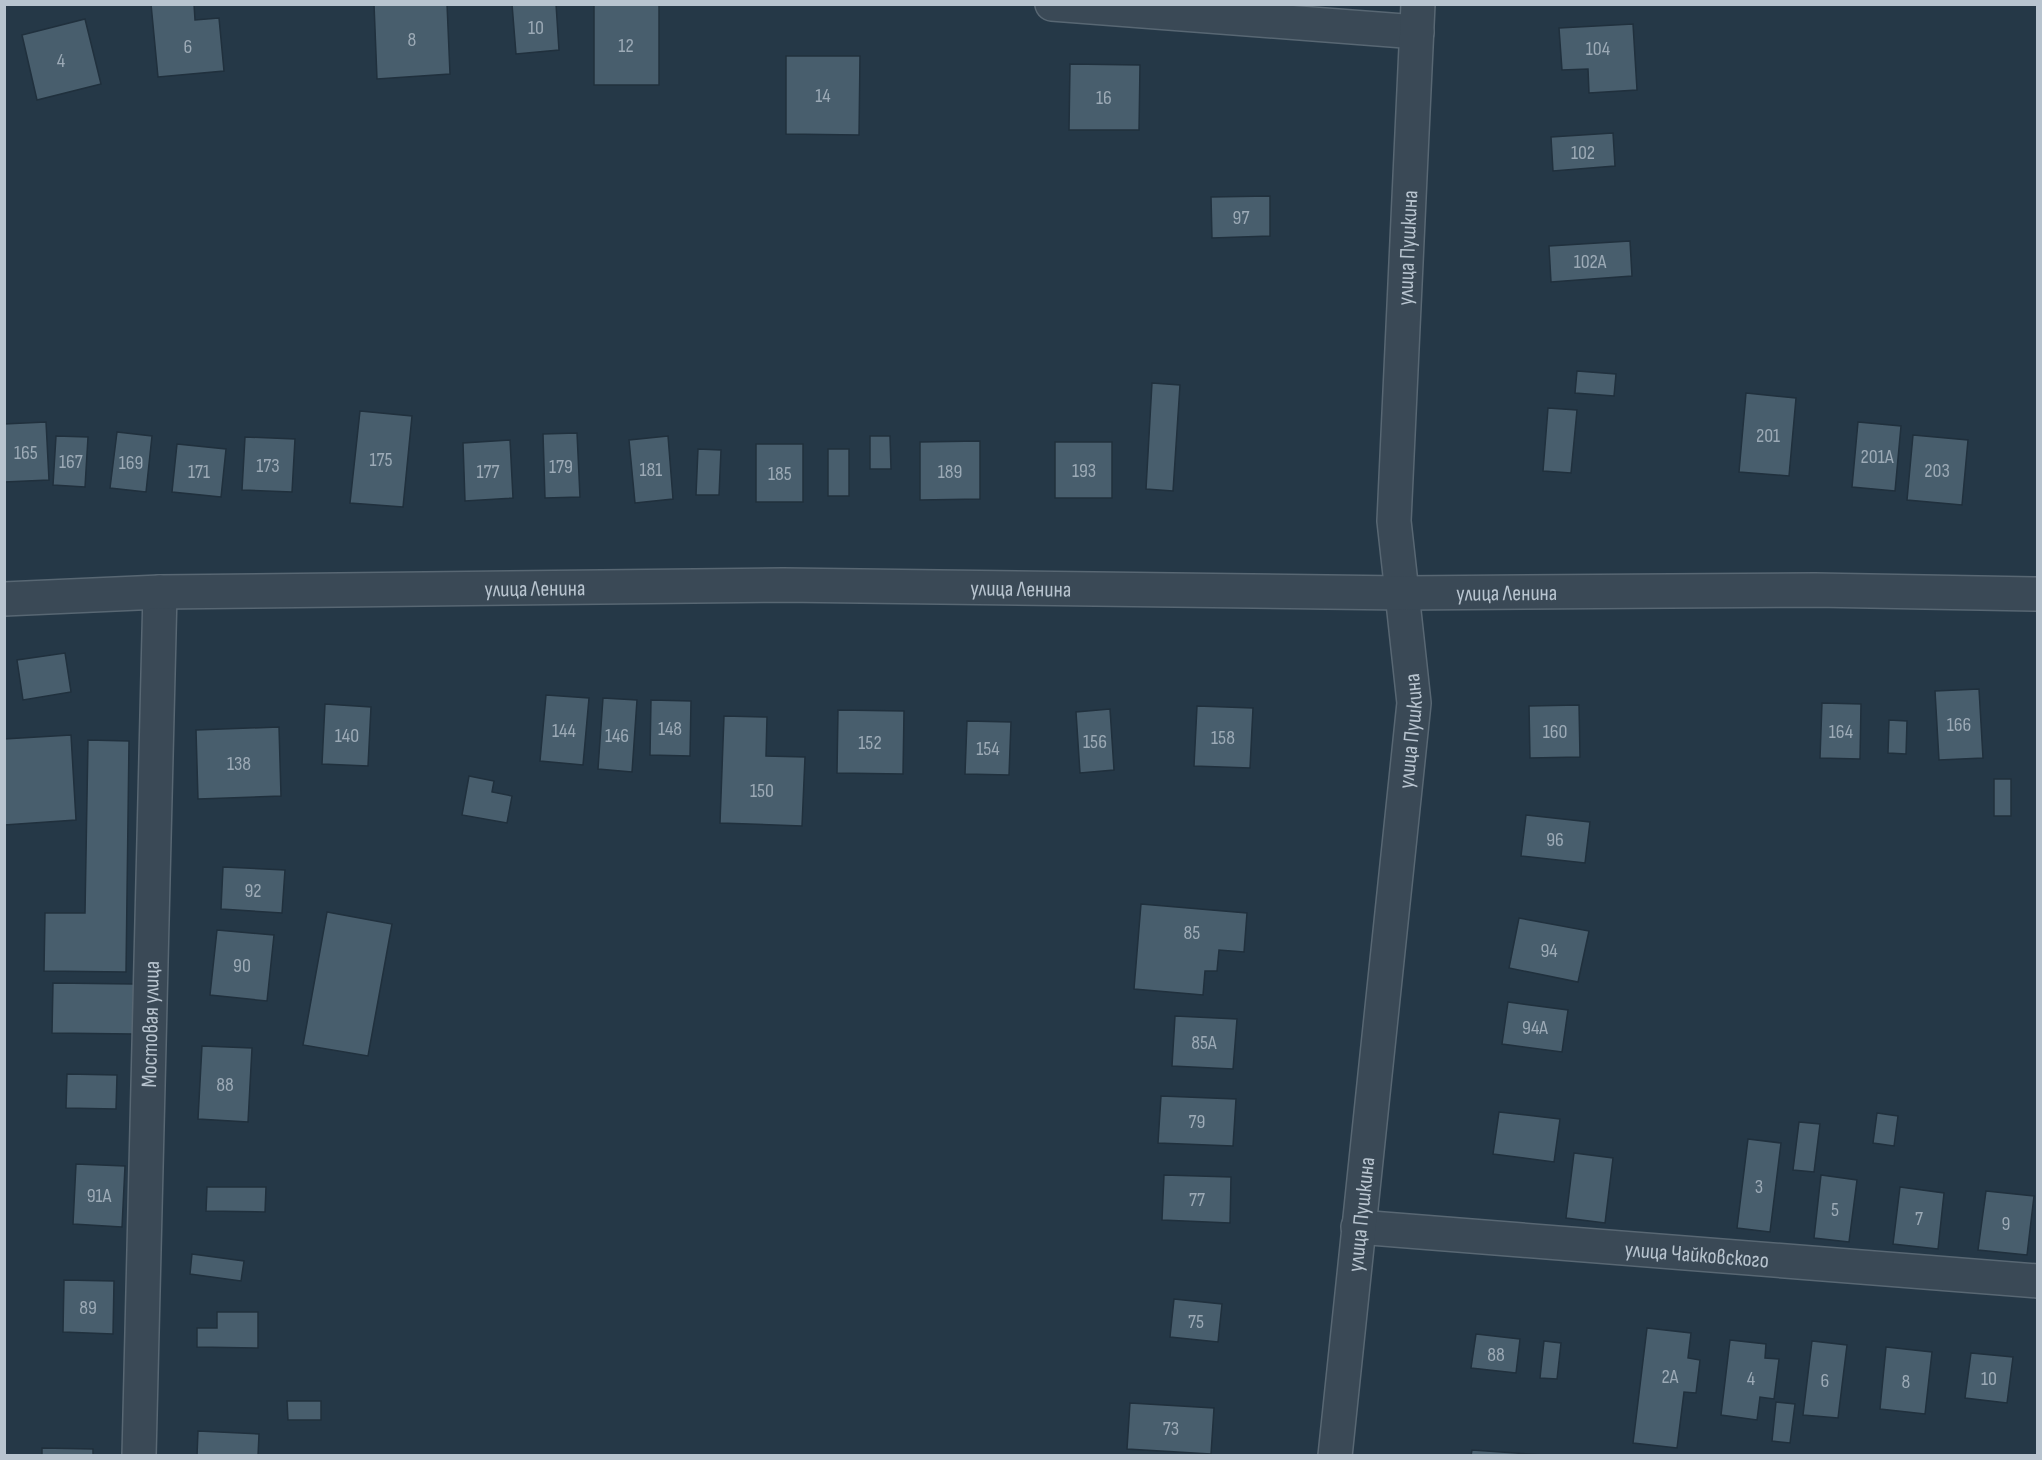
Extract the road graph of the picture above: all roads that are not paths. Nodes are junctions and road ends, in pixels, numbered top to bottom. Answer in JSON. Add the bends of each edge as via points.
{"nodes":[{"id":1,"x":1052,"y":4,"type":"edge"},
{"id":2,"x":1418,"y":18,"type":"edge"},
{"id":3,"x":160,"y":592,"type":"junction"},
{"id":4,"x":1402,"y":593,"type":"junction"},
{"id":5,"x":2037,"y":594,"type":"edge"},
{"id":6,"x":4,"y":599,"type":"edge"},
{"id":7,"x":1358,"y":1227,"type":"junction"},
{"id":8,"x":2037,"y":1281,"type":"edge"},
{"id":9,"x":140,"y":1455,"type":"edge"},
{"id":10,"x":1335,"y":1455,"type":"edge"}],
"edges":[{"from":1,"to":2,"type":"street"},
{"from":2,"to":4,"type":"street","name":"улица Пушкина","via":[[1394,521]]},
{"from":3,"to":4,"type":"street","name":"улица Ленина","via":[[783,585]]},
{"from":3,"to":6,"type":"street","name":"улица Ленина"},
{"from":3,"to":9,"type":"street","name":"Мостовая улица"},
{"from":4,"to":5,"type":"street","name":"улица Ленина","via":[[1815,590]]},
{"from":4,"to":7,"type":"street","name":"улица Пушкина","via":[[1414,704]]},
{"from":7,"to":8,"type":"street","name":"улица Чайковского"},
{"from":7,"to":10,"type":"street","name":"улица Пушкина"}]}
